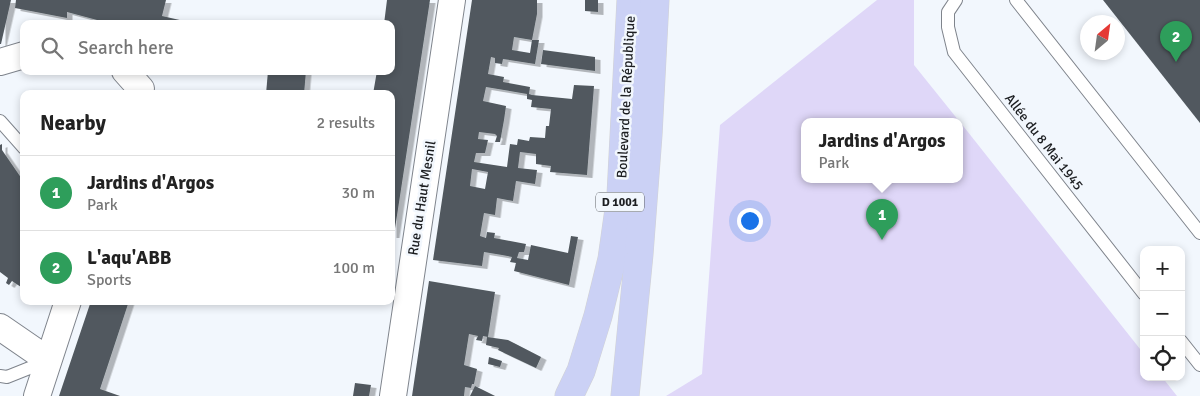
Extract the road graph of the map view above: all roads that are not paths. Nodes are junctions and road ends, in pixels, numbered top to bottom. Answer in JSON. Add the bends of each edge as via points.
{"nodes":[{"id":1,"x":452,"y":0,"type":"edge"},
{"id":2,"x":630,"y":0,"type":"edge"},
{"id":3,"x":655,"y":0,"type":"edge"},
{"id":4,"x":956,"y":0,"type":"edge"},
{"id":5,"x":1016,"y":0,"type":"edge"},
{"id":6,"x":20,"y":57,"type":"edge"},
{"id":7,"x":0,"y":62,"type":"edge"},
{"id":8,"x":129,"y":75,"type":"edge"},
{"id":9,"x":141,"y":90,"type":"edge"},
{"id":10,"x":0,"y":121,"type":"edge"},
{"id":11,"x":20,"y":144,"type":"edge"},
{"id":12,"x":1200,"y":232,"type":"edge"},
{"id":13,"x":1142,"y":291,"type":"edge"},
{"id":14,"x":67,"y":305,"type":"edge"},
{"id":15,"x":0,"y":327,"type":"edge"},
{"id":16,"x":1185,"y":346,"type":"edge"},
{"id":17,"x":48,"y":360,"type":"junction"},
{"id":18,"x":1200,"y":365,"type":"edge"},
{"id":19,"x":0,"y":376,"type":"edge"},
{"id":20,"x":37,"y":396,"type":"edge"},
{"id":21,"x":393,"y":396,"type":"edge"},
{"id":22,"x":569,"y":396,"type":"edge"},
{"id":23,"x":625,"y":396,"type":"edge"}],
"edges":[{"from":1,"to":21,"type":"street","name":"Rue du Haut Mesnil"},
{"from":2,"to":22,"type":"main road","name":"Boulevard de la République","number":"D 1001","via":[[621,195],[612,259],[581,371]]},
{"from":3,"to":23,"type":"main road","name":"Boulevard de la République","number":"D 1001"},
{"from":4,"to":13,"type":"lane","name":"Allée du 8 Mai 1945","via":[[948,12],[954,52]]},
{"from":5,"to":12,"type":"lane"},
{"from":6,"to":7,"type":"street"},
{"from":8,"to":9,"type":"street"},
{"from":10,"to":11,"type":"lane"},
{"from":14,"to":17,"type":"street"},
{"from":15,"to":17,"type":"street"},
{"from":16,"to":18,"type":"lane"},
{"from":17,"to":19,"type":"lane","via":[[8,377]]},
{"from":17,"to":20,"type":"street"}]}
